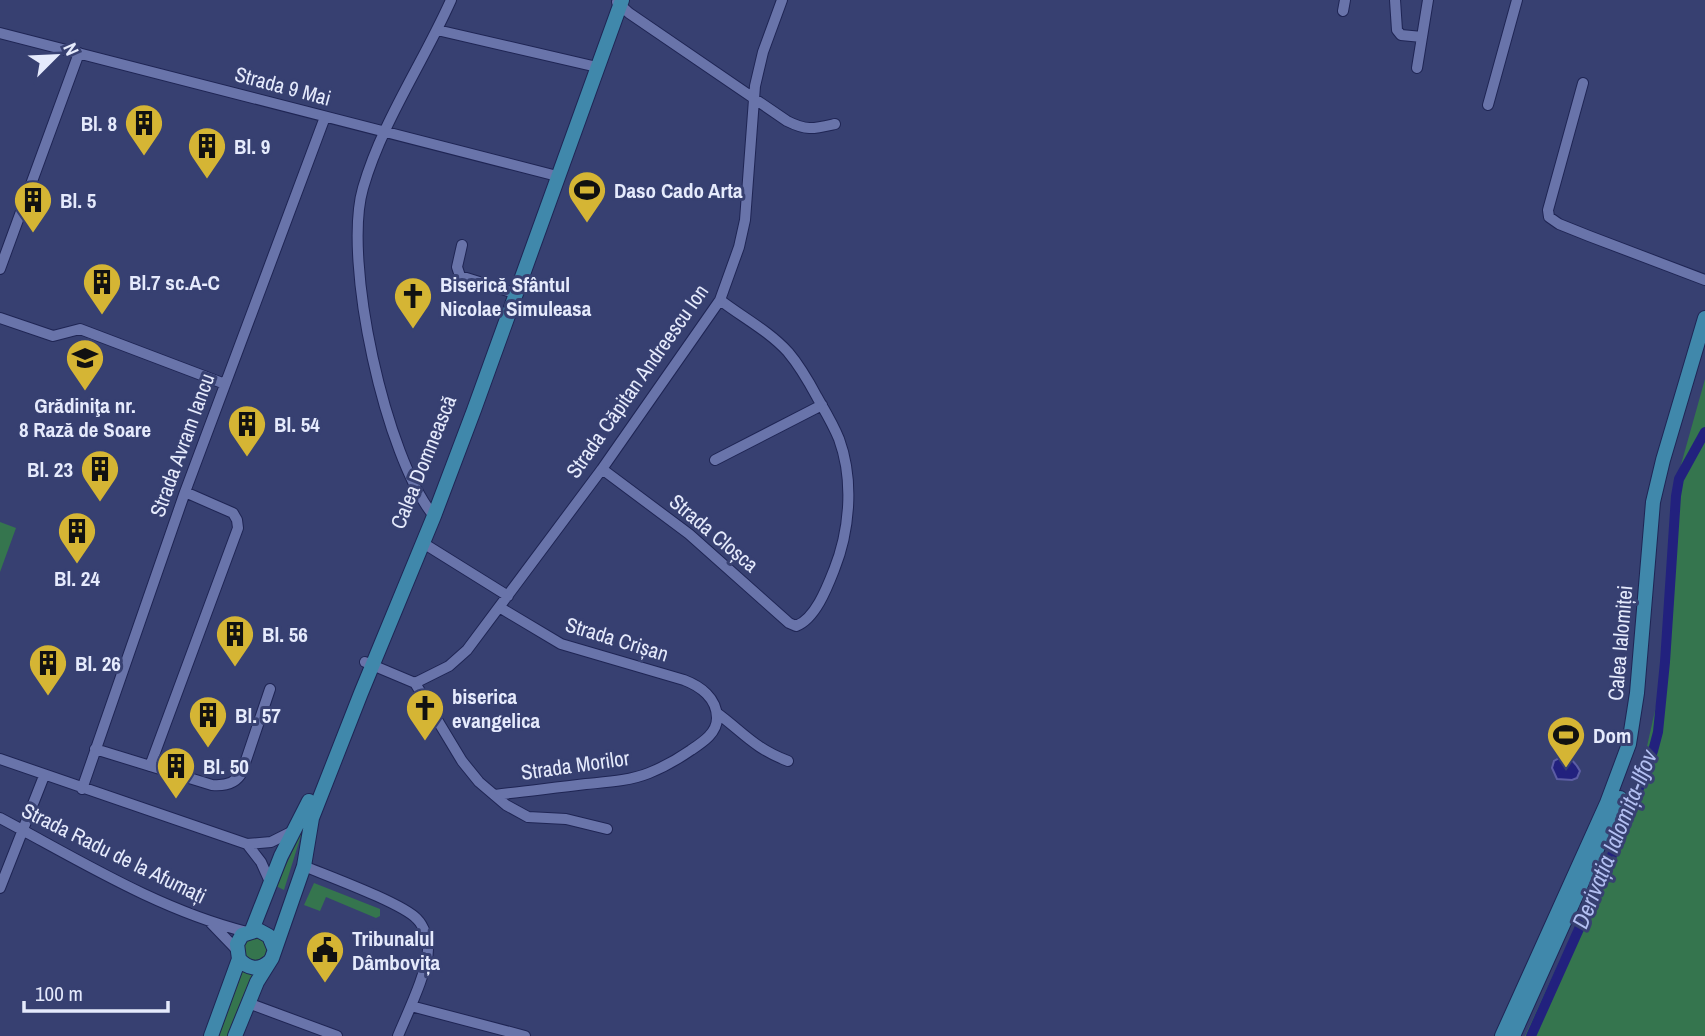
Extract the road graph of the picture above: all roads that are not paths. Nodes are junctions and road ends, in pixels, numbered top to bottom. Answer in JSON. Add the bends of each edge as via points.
{"nodes":[{"id":1,"x":451,"y":0,"type":"edge"},
{"id":2,"x":782,"y":0,"type":"edge"},
{"id":3,"x":1395,"y":0,"type":"edge"},
{"id":4,"x":1428,"y":0,"type":"edge"},
{"id":5,"x":1517,"y":0,"type":"edge"},
{"id":6,"x":617,"y":1,"type":"edge"},
{"id":7,"x":437,"y":30,"type":"junction"},
{"id":8,"x":0,"y":33,"type":"edge"},
{"id":9,"x":1422,"y":37,"type":"junction"},
{"id":10,"x":79,"y":53,"type":"junction"},
{"id":11,"x":593,"y":66,"type":"junction"},
{"id":12,"x":1417,"y":68,"type":"dead end"},
{"id":13,"x":1583,"y":83,"type":"dead end"},
{"id":14,"x":753,"y":98,"type":"junction"},
{"id":15,"x":1488,"y":106,"type":"dead end"},
{"id":16,"x":325,"y":117,"type":"junction"},
{"id":17,"x":835,"y":124,"type":"dead end"},
{"id":18,"x":384,"y":132,"type":"junction"},
{"id":19,"x":553,"y":174,"type":"junction"},
{"id":20,"x":461,"y":245,"type":"dead end"},
{"id":21,"x":0,"y":269,"type":"edge"},
{"id":22,"x":1705,"y":279,"type":"edge"},
{"id":23,"x":508,"y":291,"type":"junction"},
{"id":24,"x":720,"y":300,"type":"junction"},
{"id":25,"x":0,"y":318,"type":"edge"},
{"id":26,"x":1705,"y":318,"type":"edge"},
{"id":27,"x":1705,"y":345,"type":"edge"},
{"id":28,"x":225,"y":384,"type":"junction"},
{"id":29,"x":821,"y":405,"type":"junction"},
{"id":30,"x":715,"y":460,"type":"dead end"},
{"id":31,"x":602,"y":468,"type":"junction"},
{"id":32,"x":185,"y":492,"type":"junction"},
{"id":33,"x":431,"y":512,"type":"junction"},
{"id":34,"x":423,"y":543,"type":"junction"},
{"id":35,"x":508,"y":596,"type":"junction"},
{"id":36,"x":499,"y":607,"type":"junction"},
{"id":37,"x":368,"y":664,"type":"junction"},
{"id":38,"x":415,"y":683,"type":"junction"},
{"id":39,"x":270,"y":689,"type":"dead end"},
{"id":40,"x":717,"y":713,"type":"junction"},
{"id":41,"x":95,"y":748,"type":"junction"},
{"id":42,"x":0,"y":759,"type":"edge"},
{"id":43,"x":788,"y":761,"type":"dead end"},
{"id":44,"x":150,"y":766,"type":"junction"},
{"id":45,"x":44,"y":776,"type":"junction"},
{"id":46,"x":82,"y":789,"type":"junction"},
{"id":47,"x":495,"y":795,"type":"junction"},
{"id":48,"x":0,"y":818,"type":"edge"},
{"id":49,"x":607,"y":829,"type":"dead end"},
{"id":50,"x":295,"y":830,"type":"junction"},
{"id":51,"x":22,"y":831,"type":"junction"},
{"id":52,"x":247,"y":844,"type":"junction"},
{"id":53,"x":304,"y":866,"type":"junction"},
{"id":54,"x":270,"y":881,"type":"junction"},
{"id":55,"x":0,"y":888,"type":"edge"},
{"id":56,"x":211,"y":923,"type":"junction"},
{"id":57,"x":249,"y":931,"type":"junction"},
{"id":58,"x":237,"y":954,"type":"junction"},
{"id":59,"x":272,"y":955,"type":"junction"},
{"id":60,"x":248,"y":1003,"type":"junction"},
{"id":61,"x":411,"y":1006,"type":"junction"},
{"id":62,"x":211,"y":1036,"type":"edge"},
{"id":63,"x":235,"y":1036,"type":"edge"},
{"id":64,"x":337,"y":1036,"type":"edge"},
{"id":65,"x":398,"y":1036,"type":"edge"},
{"id":66,"x":525,"y":1036,"type":"edge"},
{"id":67,"x":1502,"y":1036,"type":"edge"},
{"id":68,"x":1513,"y":1036,"type":"edge"}],
"edges":[{"from":1,"to":7,"type":"street"},
{"from":2,"to":14,"type":"street","name":"Strada Căpitan Andreescu Ion"},
{"from":3,"to":9,"type":"street","via":[[1397,30],[1401,35]]},
{"from":4,"to":9,"type":"street"},
{"from":5,"to":15,"type":"street"},
{"from":6,"to":11,"type":"main road","name":"Calea Domnească"},
{"from":6,"to":14,"type":"street"},
{"from":7,"to":11,"type":"street"},
{"from":7,"to":18,"type":"street"},
{"from":8,"to":10,"type":"street","name":"Strada 9 Mai"},
{"from":9,"to":12,"type":"street"},
{"from":10,"to":16,"type":"street","name":"Strada 9 Mai"},
{"from":10,"to":21,"type":"street","via":[[9,228]]},
{"from":11,"to":19,"type":"main road","name":"Calea Domnească"},
{"from":13,"to":22,"type":"street","via":[[1549,217]]},
{"from":14,"to":17,"type":"street","via":[[803,128]]},
{"from":14,"to":24,"type":"street","name":"Strada Căpitan Andreescu Ion","via":[[745,220]]},
{"from":16,"to":18,"type":"street","name":"Strada 9 Mai"},
{"from":16,"to":28,"type":"street","name":"Strada Avram Iancu"},
{"from":18,"to":19,"type":"street","name":"Strada 9 Mai"},
{"from":18,"to":33,"type":"street","via":[[359,205],[359,276],[383,399],[408,471]]},
{"from":19,"to":23,"type":"main road","name":"Calea Domnească"},
{"from":19,"to":33,"type":"main road","name":"Calea Domnească","via":[[474,411]]},
{"from":20,"to":23,"type":"street","via":[[460,276]]},
{"from":23,"to":33,"type":"main road","name":"Calea Domnească"},
{"from":24,"to":29,"type":"street","via":[[789,353]]},
{"from":24,"to":31,"type":"street","name":"Strada Căpitan Andreescu Ion"},
{"from":25,"to":28,"type":"street","via":[[53,336],[80,329]]},
{"from":26,"to":67,"type":"main road","name":"Calea Ialomiței","via":[[1653,502],[1629,744],[1608,803]]},
{"from":27,"to":68,"type":"main road","name":"Calea Ialomiței","via":[[1666,477],[1646,700],[1637,746],[1607,829]]},
{"from":28,"to":32,"type":"street","name":"Strada Avram Iancu"},
{"from":29,"to":30,"type":"street"},
{"from":29,"to":31,"type":"street","name":"Strada Cloșca","via":[[839,441],[848,503],[844,536],[829,584],[800,625],[789,623],[689,534]]},
{"from":31,"to":35,"type":"street","name":"Strada Căpitan Andreescu Ion"},
{"from":32,"to":41,"type":"street","name":"Strada Avram Iancu"},
{"from":32,"to":44,"type":"street","via":[[233,513],[238,528]]},
{"from":33,"to":34,"type":"main road","name":"Calea Domnească"},
{"from":33,"to":37,"type":"main road","name":"Calea Domnească"},
{"from":34,"to":35,"type":"street"},
{"from":34,"to":37,"type":"main road","name":"Calea Domnească"},
{"from":35,"to":36,"type":"street","name":"Strada Căpitan Andreescu Ion"},
{"from":36,"to":38,"type":"street","name":"Strada Căpitan Andreescu Ion","via":[[458,659]]},
{"from":36,"to":40,"type":"street","name":"Strada Crișan","via":[[561,644],[691,682],[707,694]]},
{"from":37,"to":38,"type":"street"},
{"from":37,"to":50,"type":"main road","name":"Calea Domnească"},
{"from":37,"to":53,"type":"main road","name":"Calea Domnească","via":[[312,818]]},
{"from":38,"to":47,"type":"street","via":[[462,761]]},
{"from":39,"to":44,"type":"street","via":[[235,781],[212,785]]},
{"from":40,"to":43,"type":"street","name":"Strada Crișan","via":[[768,754]]},
{"from":40,"to":47,"type":"street","name":"Strada Morilor","via":[[712,733],[703,742],[648,774]]},
{"from":41,"to":44,"type":"street"},
{"from":41,"to":46,"type":"street","name":"Strada Avram Iancu"},
{"from":42,"to":45,"type":"street"},
{"from":45,"to":46,"type":"street"},
{"from":45,"to":51,"type":"street"},
{"from":46,"to":52,"type":"street"},
{"from":47,"to":49,"type":"street","via":[[528,817],[566,819]]},
{"from":48,"to":51,"type":"street","name":"Strada Radu de la Afumați"},
{"from":50,"to":52,"type":"street","via":[[271,842]]},
{"from":50,"to":54,"type":"main road","name":"Calea Domnească"},
{"from":51,"to":55,"type":"street"},
{"from":51,"to":56,"type":"street","name":"Strada Radu de la Afumați"},
{"from":52,"to":54,"type":"street"},
{"from":53,"to":59,"type":"main road","name":"Calea Domnească"},
{"from":53,"to":61,"type":"street","via":[[397,907],[419,922],[428,951]]},
{"from":54,"to":57,"type":"main road","name":"Calea Domnească"},
{"from":56,"to":57,"type":"street","name":"Strada Radu de la Afumați"},
{"from":56,"to":58,"type":"street","name":"Strada Radu de la Afumați"},
{"from":57,"to":58,"type":"main road","via":[[239,939]]},
{"from":57,"to":59,"type":"main road","via":[[269,936]]},
{"from":58,"to":59,"type":"main road","via":[[243,964],[253,968],[265,966]]},
{"from":58,"to":62,"type":"main road"},
{"from":59,"to":60,"type":"main road","name":"Calea Domnească"},
{"from":60,"to":63,"type":"main road","name":"Calea Domnească"},
{"from":60,"to":64,"type":"street"},
{"from":61,"to":65,"type":"street"},
{"from":61,"to":66,"type":"street"}]}
